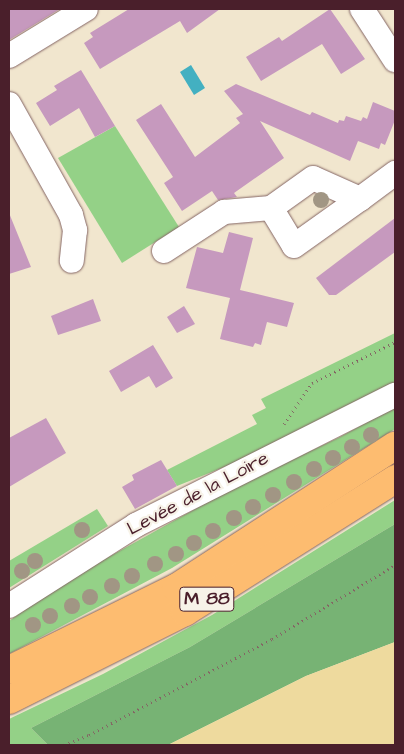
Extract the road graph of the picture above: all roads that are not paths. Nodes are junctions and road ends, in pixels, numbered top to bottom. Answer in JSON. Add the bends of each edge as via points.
{"nodes":[{"id":1,"x":86,"y":9,"type":"edge"},
{"id":2,"x":362,"y":9,"type":"edge"},
{"id":3,"x":9,"y":56,"type":"edge"},
{"id":4,"x":395,"y":60,"type":"edge"},
{"id":5,"x":9,"y":104,"type":"edge"},
{"id":6,"x":395,"y":173,"type":"edge"},
{"id":7,"x":360,"y":198,"type":"junction"},
{"id":8,"x":271,"y":208,"type":"junction"},
{"id":9,"x":164,"y":251,"type":"dead end"},
{"id":10,"x":72,"y":261,"type":"dead end"},
{"id":11,"x":395,"y":394,"type":"edge"},
{"id":12,"x":395,"y":446,"type":"edge"},
{"id":13,"x":395,"y":478,"type":"edge"},
{"id":14,"x":9,"y":606,"type":"edge"},
{"id":15,"x":9,"y":670,"type":"edge"},
{"id":16,"x":9,"y":700,"type":"edge"}],
"edges":[{"from":1,"to":3,"type":"street"},
{"from":2,"to":4,"type":"street"},
{"from":5,"to":10,"type":"street","via":[[70,215],[75,230]]},
{"from":6,"to":7,"type":"street"},
{"from":7,"to":8,"type":"street","via":[[313,178]]},
{"from":7,"to":8,"type":"street","via":[[294,246]]},
{"from":8,"to":9,"type":"street","via":[[224,212]]},
{"from":11,"to":14,"type":"street","name":"Levée de la Loire","via":[[136,525]]},
{"from":12,"to":15,"type":"highway","number":"M 88","via":[[176,588]]},
{"from":13,"to":16,"type":"highway","number":"M 88","via":[[185,612]]}]}
